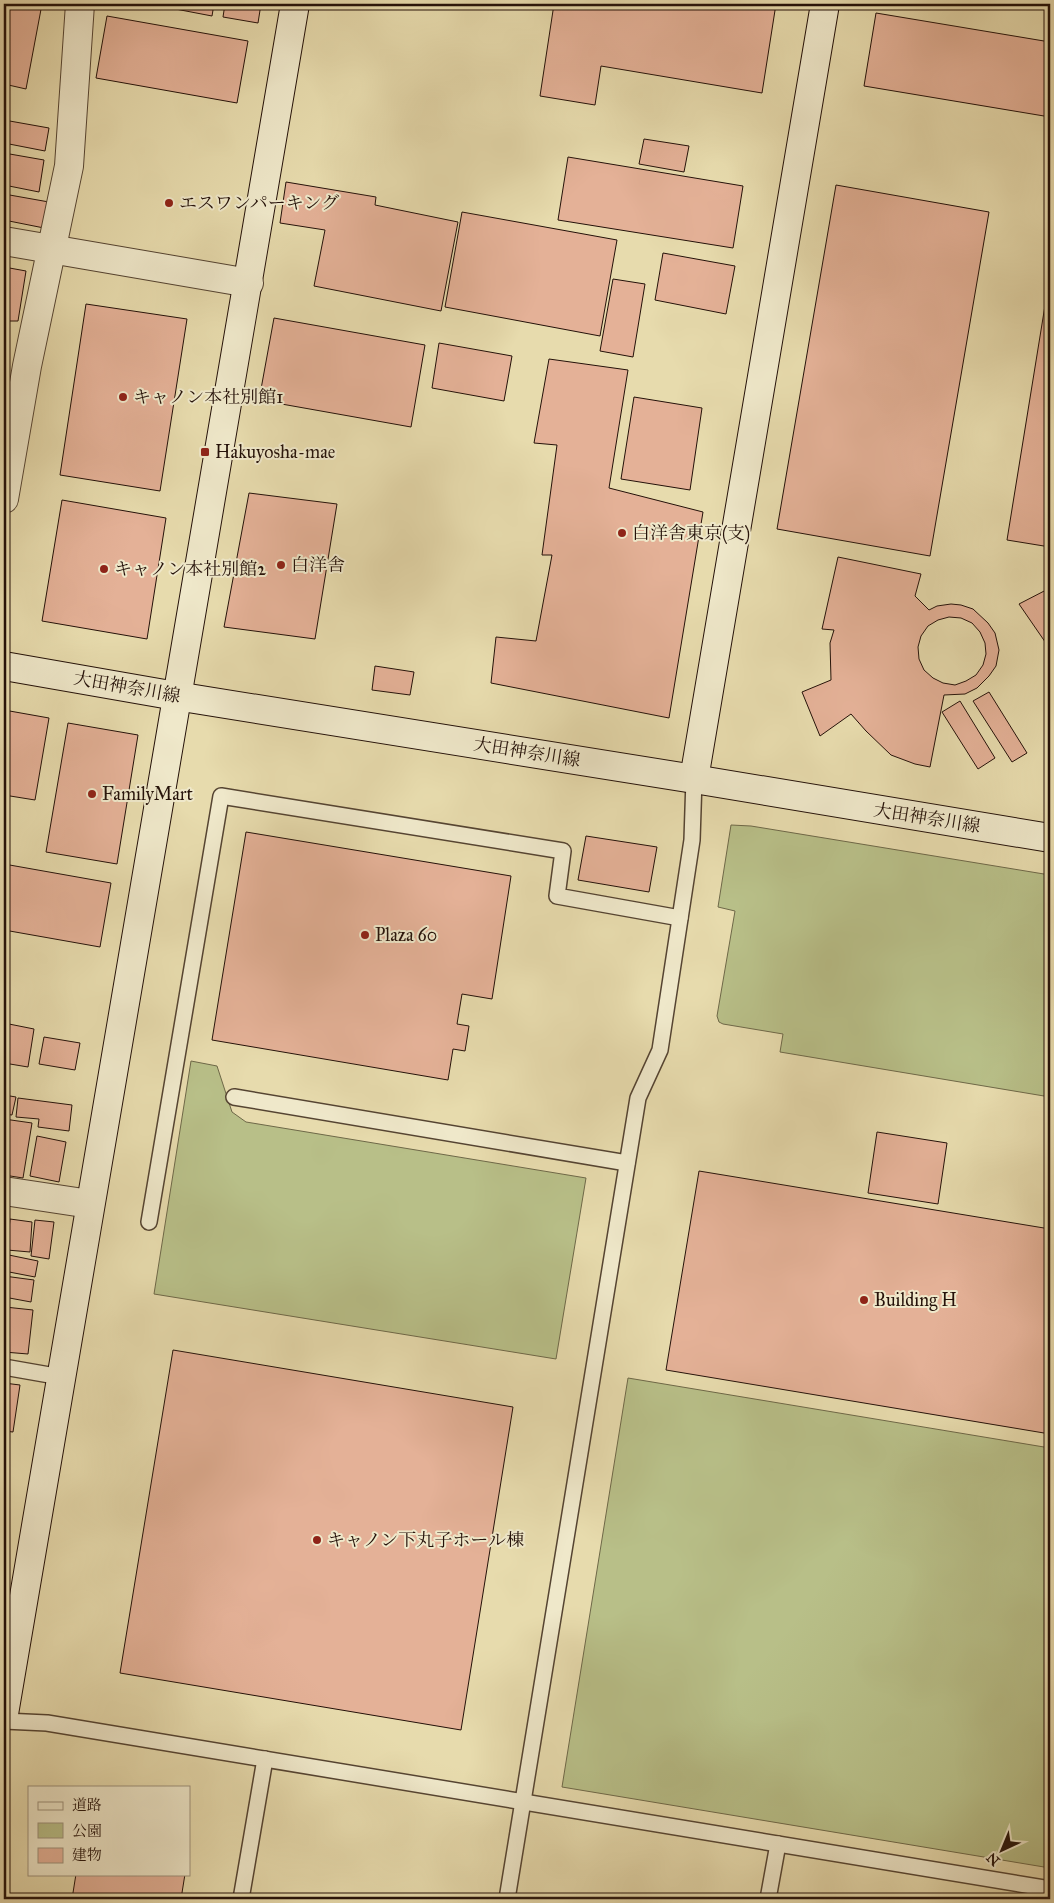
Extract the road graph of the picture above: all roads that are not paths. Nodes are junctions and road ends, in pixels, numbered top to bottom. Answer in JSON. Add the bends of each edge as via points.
{"nodes":[{"id":1,"x":80,"y":4,"type":"edge"},
{"id":2,"x":295,"y":4,"type":"edge"},
{"id":3,"x":825,"y":4,"type":"edge"},
{"id":4,"x":4,"y":241,"type":"edge"},
{"id":5,"x":51,"y":249,"type":"junction"},
{"id":6,"x":248,"y":283,"type":"junction"},
{"id":7,"x":4,"y":499,"type":"edge"},
{"id":8,"x":4,"y":666,"type":"edge"},
{"id":9,"x":176,"y":696,"type":"junction"},
{"id":10,"x":694,"y":778,"type":"junction"},
{"id":11,"x":1050,"y":838,"type":"edge"},
{"id":12,"x":680,"y":918,"type":"junction"},
{"id":13,"x":234,"y":1097,"type":"dead end"},
{"id":14,"x":627,"y":1163,"type":"junction"},
{"id":15,"x":4,"y":1191,"type":"edge"},
{"id":16,"x":90,"y":1204,"type":"junction"},
{"id":17,"x":149,"y":1222,"type":"dead end"},
{"id":18,"x":4,"y":1366,"type":"edge"},
{"id":19,"x":61,"y":1376,"type":"junction"},
{"id":20,"x":4,"y":1714,"type":"edge"},
{"id":21,"x":4,"y":1721,"type":"edge"},
{"id":22,"x":265,"y":1759,"type":"junction"},
{"id":23,"x":523,"y":1802,"type":"junction"},
{"id":24,"x":778,"y":1844,"type":"junction"},
{"id":25,"x":1050,"y":1889,"type":"edge"},
{"id":26,"x":241,"y":1899,"type":"edge"},
{"id":27,"x":507,"y":1899,"type":"edge"},
{"id":28,"x":768,"y":1899,"type":"edge"}],
"edges":[{"from":1,"to":5,"type":"street","via":[[68,166]]},
{"from":2,"to":6,"type":"street"},
{"from":3,"to":10,"type":"street"},
{"from":4,"to":5,"type":"street"},
{"from":5,"to":6,"type":"street"},
{"from":5,"to":7,"type":"street"},
{"from":6,"to":9,"type":"street"},
{"from":8,"to":9,"type":"street","name":"大田神奈川線"},
{"from":9,"to":10,"type":"street","name":"大田神奈川線"},
{"from":9,"to":16,"type":"street"},
{"from":10,"to":11,"type":"street","name":"大田神奈川線"},
{"from":10,"to":12,"type":"lane","via":[[692,840]]},
{"from":12,"to":14,"type":"lane","via":[[660,1050],[638,1098]]},
{"from":12,"to":17,"type":"lane","via":[[557,896],[563,851],[221,796]]},
{"from":13,"to":14,"type":"lane"},
{"from":14,"to":23,"type":"lane"},
{"from":15,"to":16,"type":"street"},
{"from":16,"to":19,"type":"street"},
{"from":18,"to":19,"type":"lane"},
{"from":19,"to":20,"type":"street"},
{"from":21,"to":22,"type":"lane","via":[[47,1723]]},
{"from":22,"to":23,"type":"lane"},
{"from":22,"to":26,"type":"lane"},
{"from":23,"to":24,"type":"lane"},
{"from":23,"to":27,"type":"lane"},
{"from":24,"to":25,"type":"lane"},
{"from":24,"to":28,"type":"lane"}]}
